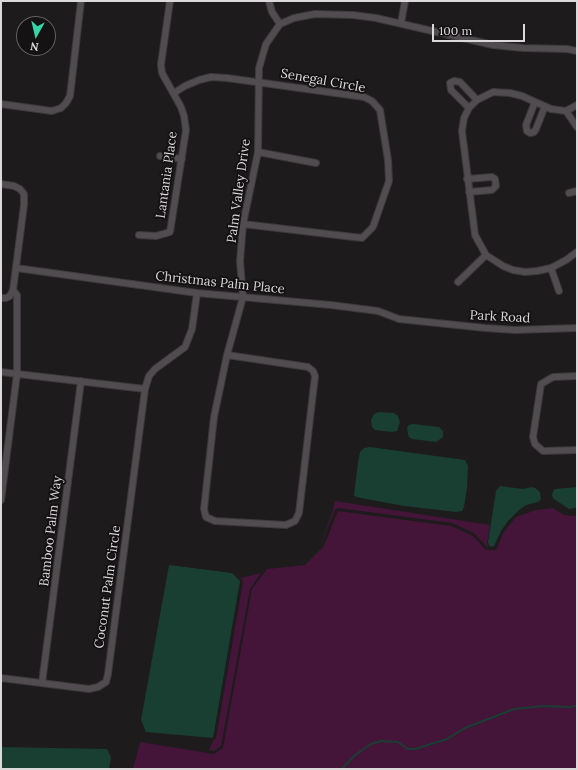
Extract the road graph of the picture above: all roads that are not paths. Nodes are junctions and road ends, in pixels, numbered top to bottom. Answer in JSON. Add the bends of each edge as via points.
{"nodes":[{"id":1,"x":81,"y":1,"type":"edge"},
{"id":2,"x":170,"y":1,"type":"edge"},
{"id":3,"x":269,"y":1,"type":"edge"},
{"id":4,"x":405,"y":1,"type":"edge"},
{"id":5,"x":401,"y":23,"type":"junction"},
{"id":6,"x":280,"y":24,"type":"junction"},
{"id":7,"x":577,"y":50,"type":"edge"},
{"id":8,"x":258,"y":82,"type":"junction"},
{"id":9,"x":174,"y":93,"type":"junction"},
{"id":10,"x":478,"y":100,"type":"junction"},
{"id":11,"x":535,"y":102,"type":"junction"},
{"id":12,"x":1,"y":104,"type":"edge"},
{"id":13,"x":545,"y":106,"type":"junction"},
{"id":14,"x":577,"y":106,"type":"edge"},
{"id":15,"x":468,"y":108,"type":"junction"},
{"id":16,"x":566,"y":111,"type":"junction"},
{"id":17,"x":577,"y":127,"type":"edge"},
{"id":18,"x":258,"y":152,"type":"junction"},
{"id":19,"x":160,"y":156,"type":"dead end"},
{"id":20,"x":182,"y":159,"type":"junction"},
{"id":21,"x":316,"y":163,"type":"dead end"},
{"id":22,"x":467,"y":179,"type":"junction"},
{"id":23,"x":1,"y":184,"type":"edge"},
{"id":24,"x":577,"y":191,"type":"edge"},
{"id":25,"x":469,"y":192,"type":"junction"},
{"id":26,"x":569,"y":193,"type":"dead end"},
{"id":27,"x":242,"y":224,"type":"junction"},
{"id":28,"x":139,"y":235,"type":"dead end"},
{"id":29,"x":577,"y":252,"type":"edge"},
{"id":30,"x":486,"y":255,"type":"junction"},
{"id":31,"x":16,"y":268,"type":"junction"},
{"id":32,"x":551,"y":268,"type":"junction"},
{"id":33,"x":458,"y":282,"type":"dead end"},
{"id":34,"x":13,"y":290,"type":"junction"},
{"id":35,"x":559,"y":291,"type":"dead end"},
{"id":36,"x":197,"y":293,"type":"junction"},
{"id":37,"x":243,"y":297,"type":"junction"},
{"id":38,"x":1,"y":298,"type":"edge"},
{"id":39,"x":422,"y":321,"type":"joint"},
{"id":40,"x":577,"y":328,"type":"edge"},
{"id":41,"x":227,"y":354,"type":"junction"},
{"id":42,"x":1,"y":372,"type":"edge"},
{"id":43,"x":17,"y":374,"type":"junction"},
{"id":44,"x":577,"y":376,"type":"edge"},
{"id":45,"x":81,"y":381,"type":"junction"},
{"id":46,"x":145,"y":389,"type":"junction"},
{"id":47,"x":577,"y":450,"type":"edge"},
{"id":48,"x":1,"y":500,"type":"edge"},
{"id":49,"x":1,"y":678,"type":"edge"},
{"id":50,"x":42,"y":683,"type":"junction"}],
"edges":[{"from":1,"to":12,"type":"street","via":[[70,96],[66,103],[52,111]]},
{"from":2,"to":9,"type":"street","name":"Lantania Place","via":[[161,64],[162,73]]},
{"from":3,"to":6,"type":"street","via":[[272,12]]},
{"from":4,"to":5,"type":"street"},
{"from":5,"to":6,"type":"street","via":[[353,15],[315,14]]},
{"from":5,"to":7,"type":"street","via":[[494,44]]},
{"from":6,"to":8,"type":"street","name":"Palm Valley Drive","via":[[266,44]]},
{"from":8,"to":9,"type":"street","name":"Senegal Circle","via":[[212,77],[199,80]]},
{"from":8,"to":18,"type":"street","name":"Palm Valley Drive"},
{"from":8,"to":27,"type":"street","name":"Senegal Circle","via":[[364,97],[372,101],[380,110],[389,181],[373,226],[362,238]]},
{"from":9,"to":20,"type":"street","name":"Lantania Place","via":[[184,116],[186,130]]},
{"from":10,"to":11,"type":"street","via":[[493,92],[510,93]]},
{"from":10,"to":15,"type":"street"},
{"from":10,"to":15,"type":"street","via":[[460,82],[450,83],[451,90]]},
{"from":11,"to":13,"type":"street"},
{"from":11,"to":13,"type":"street","via":[[526,125],[530,133],[536,129]]},
{"from":13,"to":16,"type":"street"},
{"from":14,"to":16,"type":"street"},
{"from":15,"to":22,"type":"street","via":[[462,130]]},
{"from":16,"to":17,"type":"street"},
{"from":18,"to":21,"type":"street"},
{"from":18,"to":27,"type":"street","name":"Palm Valley Drive"},
{"from":19,"to":20,"type":"street"},
{"from":20,"to":28,"type":"street","name":"Lantania Place","via":[[170,232],[156,236]]},
{"from":22,"to":25,"type":"street"},
{"from":22,"to":25,"type":"street","via":[[492,177],[496,186],[492,190]]},
{"from":23,"to":31,"type":"street","via":[[14,186],[24,194]]},
{"from":24,"to":26,"type":"street"},
{"from":25,"to":30,"type":"street","via":[[475,235]]},
{"from":27,"to":37,"type":"street","name":"Palm Valley Drive","via":[[240,261]]},
{"from":29,"to":32,"type":"street"},
{"from":30,"to":32,"type":"street","via":[[513,270],[525,272]]},
{"from":30,"to":33,"type":"street"},
{"from":31,"to":34,"type":"street"},
{"from":31,"to":36,"type":"street","name":"Christmas Palm Place"},
{"from":32,"to":35,"type":"street"},
{"from":34,"to":38,"type":"street","via":[[10,296]]},
{"from":34,"to":43,"type":"street","via":[[16,295]]},
{"from":36,"to":37,"type":"street","name":"Christmas Palm Place"},
{"from":36,"to":46,"type":"street","name":"Coconut Palm Circle","via":[[192,329],[185,347],[155,369],[149,376]]},
{"from":37,"to":39,"type":"street","name":"Christmas Palm Place","via":[[332,305],[378,312],[399,319]]},
{"from":37,"to":41,"type":"street","name":"Palm Valley Drive"},
{"from":39,"to":40,"type":"street","name":"Park Road","via":[[515,330]]},
{"from":41,"to":41,"type":"street","name":"Palm Valley Drive","via":[[214,417],[204,509],[206,517],[215,521],[286,525],[295,521],[299,513],[315,376],[308,367]]},
{"from":42,"to":43,"type":"street"},
{"from":43,"to":45,"type":"street"},
{"from":43,"to":48,"type":"street"},
{"from":44,"to":47,"type":"street","via":[[553,377],[541,384],[533,437],[535,444],[544,450]]},
{"from":45,"to":46,"type":"street"},
{"from":45,"to":50,"type":"street","name":"Bamboo Palm Way"},
{"from":46,"to":50,"type":"street","name":"Coconut Palm Circle","via":[[106,682],[89,689]]},
{"from":49,"to":50,"type":"street","name":"Coconut Palm Circle"}]}
